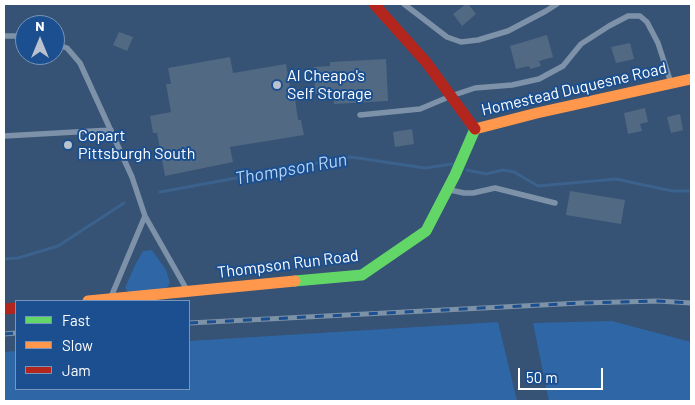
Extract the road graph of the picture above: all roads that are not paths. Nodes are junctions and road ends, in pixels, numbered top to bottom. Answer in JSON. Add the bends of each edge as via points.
{"nodes":[{"id":1,"x":374,"y":4,"type":"edge"},
{"id":2,"x":404,"y":4,"type":"edge"},
{"id":3,"x":557,"y":4,"type":"edge"},
{"id":4,"x":65,"y":47,"type":"edge"},
{"id":5,"x":691,"y":79,"type":"edge"},
{"id":6,"x":671,"y":83,"type":"junction"},
{"id":7,"x":450,"y":96,"type":"junction"},
{"id":8,"x":360,"y":115,"type":"dead end"},
{"id":9,"x":475,"y":129,"type":"junction"},
{"id":10,"x":111,"y":130,"type":"junction"},
{"id":11,"x":4,"y":136,"type":"edge"},
{"id":12,"x":448,"y":189,"type":"junction"},
{"id":13,"x":555,"y":203,"type":"dead end"},
{"id":14,"x":145,"y":216,"type":"junction"},
{"id":15,"x":188,"y":292,"type":"junction"},
{"id":16,"x":111,"y":299,"type":"junction"},
{"id":17,"x":100,"y":300,"type":"edge"}],
"edges":[{"from":1,"to":7,"type":"street","name":"Homestead Duquesne Road","via":[[426,62]]},
{"from":2,"to":3,"type":"lane","via":[[447,37],[460,42],[508,31]]},
{"from":4,"to":10,"type":"lane","via":[[80,63]]},
{"from":5,"to":6,"type":"street","name":"Homestead Duquesne Road"},
{"from":6,"to":7,"type":"lane","via":[[658,43],[647,22],[640,16],[628,16],[581,44],[563,66],[538,79],[475,88]]},
{"from":6,"to":9,"type":"street","name":"Homestead Duquesne Road"},
{"from":7,"to":8,"type":"lane","via":[[420,109]]},
{"from":7,"to":9,"type":"street","name":"Homestead Duquesne Road"},
{"from":9,"to":12,"type":"street","name":"Thompson Run Road"},
{"from":10,"to":11,"type":"lane"},
{"from":10,"to":14,"type":"lane"},
{"from":12,"to":13,"type":"lane","via":[[464,193],[495,188]]},
{"from":12,"to":15,"type":"street","name":"Thompson Run Road","via":[[426,230],[362,275]]},
{"from":14,"to":15,"type":"lane"},
{"from":14,"to":16,"type":"lane"},
{"from":15,"to":16,"type":"street","name":"Thompson Run Road"},
{"from":16,"to":17,"type":"street","name":"Thompson Run Road"}]}
